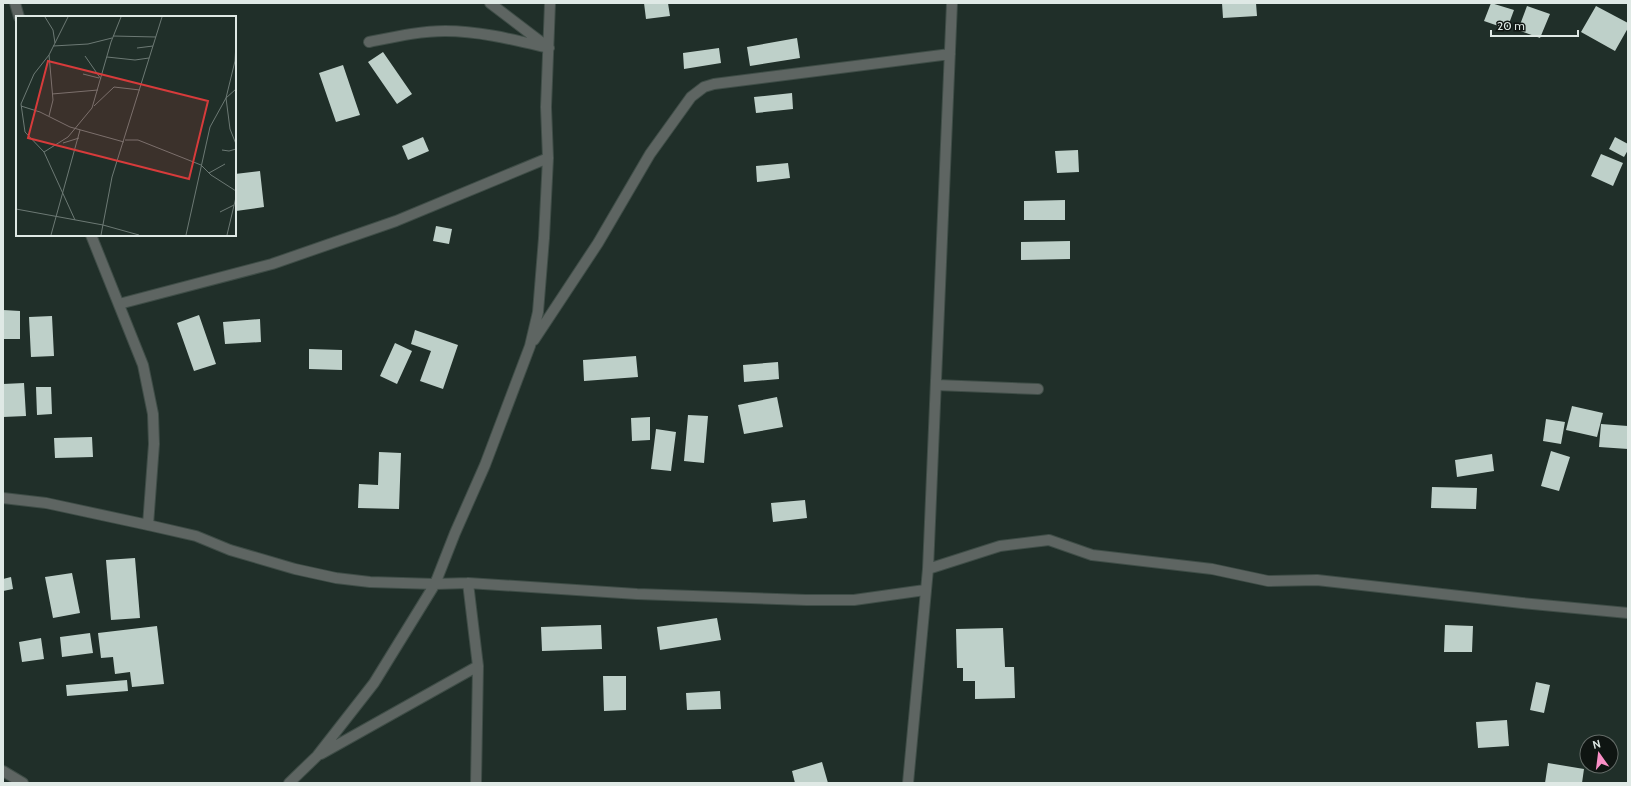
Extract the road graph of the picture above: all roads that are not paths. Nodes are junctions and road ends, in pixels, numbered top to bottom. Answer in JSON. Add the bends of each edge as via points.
{"nodes":[{"id":1,"x":15,"y":3,"type":"edge"},
{"id":2,"x":490,"y":3,"type":"edge"},
{"id":3,"x":550,"y":3,"type":"edge"},
{"id":4,"x":952,"y":3,"type":"edge"},
{"id":5,"x":19,"y":16,"type":"edge"},
{"id":6,"x":369,"y":42,"type":"dead end"},
{"id":7,"x":548,"y":48,"type":"junction"},
{"id":8,"x":950,"y":54,"type":"junction"},
{"id":9,"x":548,"y":158,"type":"junction"},
{"id":10,"x":91,"y":236,"type":"edge"},
{"id":11,"x":119,"y":304,"type":"junction"},
{"id":12,"x":530,"y":346,"type":"junction"},
{"id":13,"x":936,"y":385,"type":"junction"},
{"id":14,"x":1038,"y":389,"type":"dead end"},
{"id":15,"x":3,"y":498,"type":"edge"},
{"id":16,"x":148,"y":525,"type":"junction"},
{"id":17,"x":928,"y":569,"type":"junction"},
{"id":18,"x":468,"y":582,"type":"junction"},
{"id":19,"x":435,"y":584,"type":"junction"},
{"id":20,"x":925,"y":590,"type":"junction"},
{"id":21,"x":1628,"y":613,"type":"edge"},
{"id":22,"x":478,"y":666,"type":"junction"},
{"id":23,"x":317,"y":756,"type":"junction"},
{"id":24,"x":3,"y":771,"type":"edge"},
{"id":25,"x":24,"y":783,"type":"edge"},
{"id":26,"x":289,"y":783,"type":"edge"},
{"id":27,"x":476,"y":783,"type":"edge"},
{"id":28,"x":908,"y":783,"type":"edge"}],
"edges":[{"from":1,"to":5,"type":"street"},
{"from":2,"to":7,"type":"street"},
{"from":3,"to":7,"type":"street"},
{"from":4,"to":8,"type":"street"},
{"from":6,"to":7,"type":"street","via":[[446,31],[507,38]]},
{"from":7,"to":9,"type":"street"},
{"from":8,"to":12,"type":"street","via":[[714,84],[698,91],[650,154],[598,243]]},
{"from":8,"to":13,"type":"street"},
{"from":9,"to":11,"type":"street","via":[[396,221],[272,264]]},
{"from":9,"to":12,"type":"street","via":[[539,305]]},
{"from":10,"to":11,"type":"street"},
{"from":11,"to":16,"type":"street","via":[[143,365],[153,414],[154,444]]},
{"from":12,"to":19,"type":"street","via":[[485,465]]},
{"from":13,"to":14,"type":"street"},
{"from":13,"to":17,"type":"street"},
{"from":15,"to":16,"type":"street","via":[[46,503]]},
{"from":16,"to":19,"type":"street","via":[[196,536],[230,550],[295,569],[336,578]]},
{"from":17,"to":20,"type":"street"},
{"from":17,"to":21,"type":"street","via":[[1000,546],[1049,540],[1092,555],[1212,568],[1268,581],[1317,580]]},
{"from":18,"to":19,"type":"street"},
{"from":18,"to":20,"type":"street","via":[[637,594],[806,600],[854,600]]},
{"from":18,"to":22,"type":"street"},
{"from":19,"to":23,"type":"street","via":[[374,683]]},
{"from":20,"to":28,"type":"street"},
{"from":22,"to":23,"type":"street"},
{"from":22,"to":27,"type":"street"},
{"from":23,"to":26,"type":"street"},
{"from":24,"to":25,"type":"street"}]}
